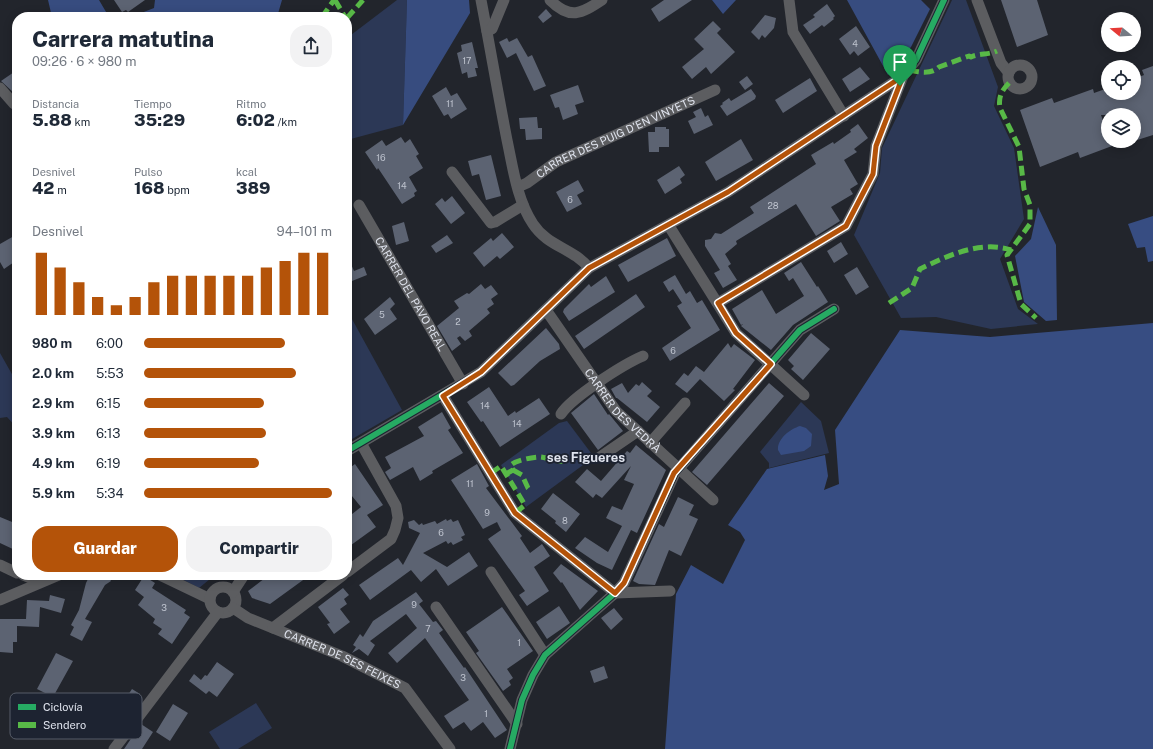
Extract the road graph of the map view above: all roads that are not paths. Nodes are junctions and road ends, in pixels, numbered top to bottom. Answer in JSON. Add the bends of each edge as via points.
{"nodes":[{"id":1,"x":481,"y":0,"type":"edge"},
{"id":2,"x":504,"y":0,"type":"edge"},
{"id":3,"x":550,"y":0,"type":"edge"},
{"id":4,"x":602,"y":0,"type":"edge"},
{"id":5,"x":789,"y":0,"type":"edge"},
{"id":6,"x":944,"y":0,"type":"edge"},
{"id":7,"x":977,"y":0,"type":"edge"},
{"id":8,"x":487,"y":30,"type":"junction"},
{"id":9,"x":1008,"y":73,"type":"dead end"},
{"id":10,"x":903,"y":76,"type":"junction"},
{"id":11,"x":0,"y":88,"type":"edge"},
{"id":12,"x":715,"y":90,"type":"dead end"},
{"id":13,"x":12,"y":102,"type":"edge"},
{"id":14,"x":844,"y":116,"type":"junction"},
{"id":15,"x":452,"y":172,"type":"dead end"},
{"id":16,"x":518,"y":186,"type":"junction"},
{"id":17,"x":359,"y":205,"type":"dead end"},
{"id":18,"x":523,"y":205,"type":"junction"},
{"id":19,"x":669,"y":226,"type":"junction"},
{"id":20,"x":589,"y":268,"type":"junction"},
{"id":21,"x":718,"y":303,"type":"junction"},
{"id":22,"x":834,"y":309,"type":"dead end"},
{"id":23,"x":546,"y":310,"type":"junction"},
{"id":24,"x":643,"y":356,"type":"dead end"},
{"id":25,"x":771,"y":364,"type":"junction"},
{"id":26,"x":463,"y":384,"type":"junction"},
{"id":27,"x":596,"y":384,"type":"junction"},
{"id":28,"x":804,"y":395,"type":"dead end"},
{"id":29,"x":443,"y":396,"type":"junction"},
{"id":30,"x":685,"y":403,"type":"dead end"},
{"id":31,"x":561,"y":414,"type":"dead end"},
{"id":32,"x":638,"y":432,"type":"junction"},
{"id":33,"x":361,"y":443,"type":"junction"},
{"id":34,"x":650,"y":443,"type":"junction"},
{"id":35,"x":352,"y":448,"type":"edge"},
{"id":36,"x":600,"y":457,"type":"dead end"},
{"id":37,"x":679,"y":469,"type":"junction"},
{"id":38,"x":712,"y":500,"type":"dead end"},
{"id":39,"x":0,"y":565,"type":"edge"},
{"id":40,"x":352,"y":568,"type":"edge"},
{"id":41,"x":12,"y":571,"type":"edge"},
{"id":42,"x":491,"y":572,"type":"dead end"},
{"id":43,"x":35,"y":580,"type":"edge"},
{"id":44,"x":45,"y":580,"type":"edge"},
{"id":45,"x":170,"y":580,"type":"edge"},
{"id":46,"x":241,"y":580,"type":"edge"},
{"id":47,"x":336,"y":580,"type":"edge"},
{"id":48,"x":40,"y":582,"type":"junction"},
{"id":49,"x":670,"y":591,"type":"dead end"},
{"id":50,"x":233,"y":592,"type":"junction"},
{"id":51,"x":615,"y":593,"type":"junction"},
{"id":52,"x":210,"y":599,"type":"junction"},
{"id":53,"x":0,"y":600,"type":"edge"},
{"id":54,"x":436,"y":607,"type":"dead end"},
{"id":55,"x":233,"y":608,"type":"junction"},
{"id":56,"x":218,"y":612,"type":"junction"},
{"id":57,"x":273,"y":628,"type":"junction"},
{"id":58,"x":545,"y":655,"type":"junction"},
{"id":59,"x":142,"y":713,"type":"edge"},
{"id":60,"x":517,"y":724,"type":"junction"},
{"id":61,"x":122,"y":739,"type":"edge"},
{"id":62,"x":114,"y":749,"type":"edge"},
{"id":63,"x":450,"y":749,"type":"edge"},
{"id":64,"x":510,"y":749,"type":"edge"}],
"edges":[{"from":1,"to":8,"type":"street"},
{"from":2,"to":8,"type":"street","via":[[492,30]]},
{"from":3,"to":4,"type":"street","via":[[566,13],[583,12]]},
{"from":5,"to":14,"type":"street","via":[[794,32]]},
{"from":6,"to":10,"type":"street","via":[[916,60]]},
{"from":7,"to":9,"type":"street"},
{"from":8,"to":16,"type":"street","via":[[502,117]]},
{"from":10,"to":14,"type":"street"},
{"from":10,"to":21,"type":"street","via":[[876,146],[873,174],[846,226]]},
{"from":11,"to":13,"type":"street"},
{"from":12,"to":16,"type":"street","name":"CARRER DES PUIG D'EN VINYETS","via":[[556,162],[527,183]]},
{"from":14,"to":19,"type":"street","via":[[728,192]]},
{"from":15,"to":18,"type":"street","via":[[491,223]]},
{"from":16,"to":18,"type":"street"},
{"from":17,"to":26,"type":"street","name":"CARRER DEL PAVO REAL"},
{"from":18,"to":20,"type":"street","via":[[541,234],[552,244],[579,258]]},
{"from":19,"to":20,"type":"street"},
{"from":19,"to":21,"type":"street"},
{"from":20,"to":23,"type":"street"},
{"from":21,"to":25,"type":"street","via":[[736,333]]},
{"from":22,"to":25,"type":"street","via":[[800,330]]},
{"from":23,"to":26,"type":"street","via":[[481,372]]},
{"from":23,"to":27,"type":"street","name":"CARRER DES VEDRÀ"},
{"from":24,"to":27,"type":"street"},
{"from":25,"to":28,"type":"street"},
{"from":25,"to":37,"type":"street"},
{"from":26,"to":29,"type":"street"},
{"from":27,"to":31,"type":"street","via":[[566,406]]},
{"from":27,"to":32,"type":"street","name":"CARRER DES VEDRÀ","via":[[616,411]]},
{"from":29,"to":33,"type":"street"},
{"from":29,"to":51,"type":"street","via":[[515,513]]},
{"from":30,"to":34,"type":"street"},
{"from":32,"to":34,"type":"street","name":"CARRER DES VEDRÀ"},
{"from":32,"to":36,"type":"street"},
{"from":33,"to":35,"type":"street"},
{"from":33,"to":40,"type":"street","via":[[396,506],[398,518],[390,539]]},
{"from":34,"to":37,"type":"street","name":"CARRER DES VEDRÀ"},
{"from":37,"to":38,"type":"street","name":"CARRER DES VEDRÀ"},
{"from":37,"to":51,"type":"street","via":[[674,473],[624,583]]},
{"from":39,"to":41,"type":"street"},
{"from":42,"to":58,"type":"street"},
{"from":43,"to":48,"type":"street"},
{"from":44,"to":48,"type":"street"},
{"from":45,"to":52,"type":"street"},
{"from":46,"to":50,"type":"street"},
{"from":47,"to":57,"type":"street"},
{"from":48,"to":53,"type":"street"},
{"from":49,"to":51,"type":"street"},
{"from":50,"to":52,"type":"street","via":[[221,588],[214,592]]},
{"from":50,"to":55,"type":"street","via":[[236,600]]},
{"from":51,"to":58,"type":"street"},
{"from":52,"to":56,"type":"street","via":[[212,607]]},
{"from":54,"to":60,"type":"street"},
{"from":55,"to":56,"type":"street","via":[[226,613]]},
{"from":55,"to":57,"type":"street","name":"CARRER DE SES FEIXES","via":[[248,618]]},
{"from":56,"to":59,"type":"street"},
{"from":57,"to":63,"type":"street","name":"CARRER DE SES FEIXES","via":[[342,656],[405,688]]},
{"from":58,"to":60,"type":"street","via":[[522,700]]},
{"from":60,"to":64,"type":"street"},
{"from":61,"to":62,"type":"street"}]}
